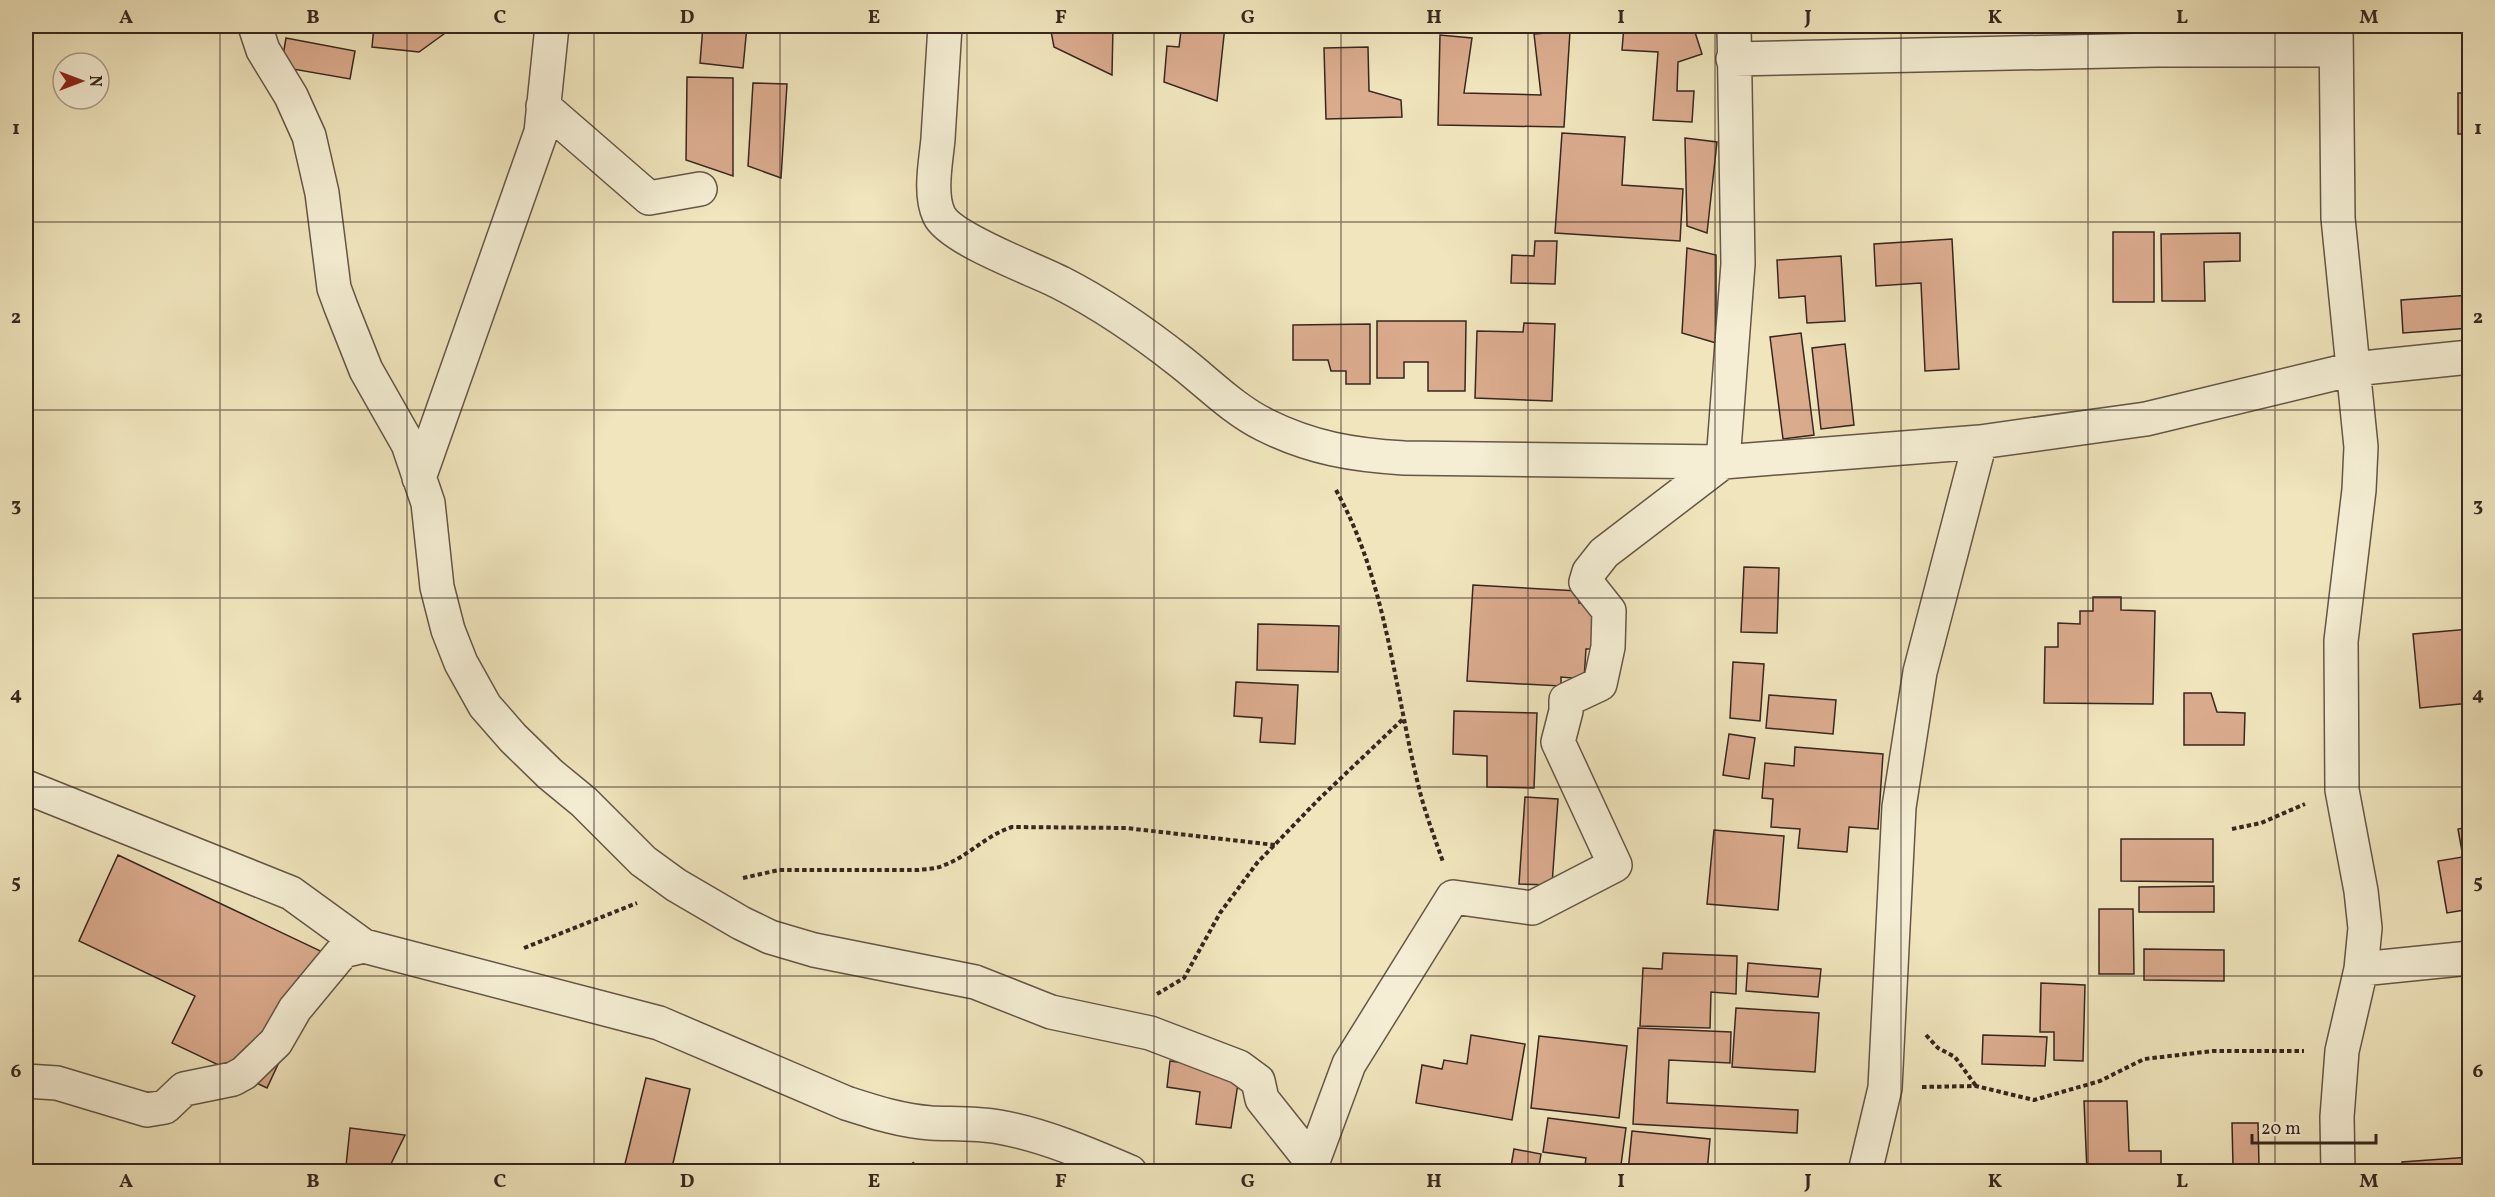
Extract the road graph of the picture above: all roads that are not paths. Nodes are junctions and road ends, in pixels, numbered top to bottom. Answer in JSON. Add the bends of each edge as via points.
{"nodes":[{"id":1,"x":255,"y":26,"type":"edge"},
{"id":2,"x":552,"y":26,"type":"edge"},
{"id":3,"x":945,"y":26,"type":"edge"},
{"id":4,"x":1734,"y":26,"type":"edge"},
{"id":5,"x":2336,"y":38,"type":"edge"},
{"id":6,"x":1733,"y":59,"type":"junction"},
{"id":7,"x":543,"y":106,"type":"junction"},
{"id":8,"x":700,"y":189,"type":"dead end"},
{"id":9,"x":2469,"y":357,"type":"edge"},
{"id":10,"x":2352,"y":369,"type":"junction"},
{"id":11,"x":1980,"y":442,"type":"junction"},
{"id":12,"x":1723,"y":462,"type":"junction"},
{"id":13,"x":420,"y":478,"type":"junction"},
{"id":14,"x":26,"y":787,"type":"edge"},
{"id":15,"x":364,"y":946,"type":"junction"},
{"id":16,"x":2469,"y":958,"type":"edge"},
{"id":17,"x":2361,"y":969,"type":"junction"},
{"id":18,"x":26,"y":1081,"type":"edge"},
{"id":19,"x":1310,"y":1167,"type":"edge"},
{"id":20,"x":1130,"y":1172,"type":"edge"},
{"id":21,"x":1865,"y":1172,"type":"edge"},
{"id":22,"x":2338,"y":1172,"type":"edge"}],
"edges":[{"from":1,"to":13,"type":"street","via":[[263,50],[309,136],[322,193],[334,288],[366,370],[399,428]]},
{"from":2,"to":7,"type":"street"},
{"from":3,"to":12,"type":"street","via":[[935,182],[939,215],[949,228],[1114,313],[1244,413],[1287,435],[1359,456]]},
{"from":4,"to":6,"type":"street"},
{"from":5,"to":6,"type":"street","via":[[2157,50]]},
{"from":5,"to":10,"type":"street","via":[[2338,218]]},
{"from":6,"to":12,"type":"street","via":[[1738,264]]},
{"from":7,"to":8,"type":"street","via":[[649,198]]},
{"from":7,"to":13,"type":"street","via":[[541,132]]},
{"from":9,"to":10,"type":"street"},
{"from":10,"to":11,"type":"street","via":[[2146,419]]},
{"from":10,"to":17,"type":"street","via":[[2361,447],[2360,490],[2341,641],[2342,790],[2364,919]]},
{"from":11,"to":12,"type":"street"},
{"from":11,"to":21,"type":"street","via":[[1920,672],[1899,807],[1885,1088]]},
{"from":12,"to":19,"type":"street","via":[[1604,553],[1586,582],[1609,611],[1608,647],[1599,684],[1566,700],[1558,742],[1616,865],[1532,908],[1454,897],[1349,1064]]},
{"from":13,"to":19,"type":"street","via":[[428,503],[437,587],[448,630],[485,706],[513,738],[643,861],[687,891],[770,937],[871,963],[975,982],[1051,1012],[1150,1033],[1239,1066],[1258,1081],[1262,1099]]},
{"from":14,"to":15,"type":"street","via":[[291,893]]},
{"from":15,"to":18,"type":"street","via":[[343,951],[295,1009],[276,1041],[244,1074],[184,1089],[165,1107],[147,1110],[57,1083]]},
{"from":15,"to":20,"type":"street","via":[[659,1023],[872,1112],[932,1123],[970,1123],[1020,1131]]},
{"from":16,"to":17,"type":"street"},
{"from":17,"to":22,"type":"street","via":[[2342,1051]]}]}
